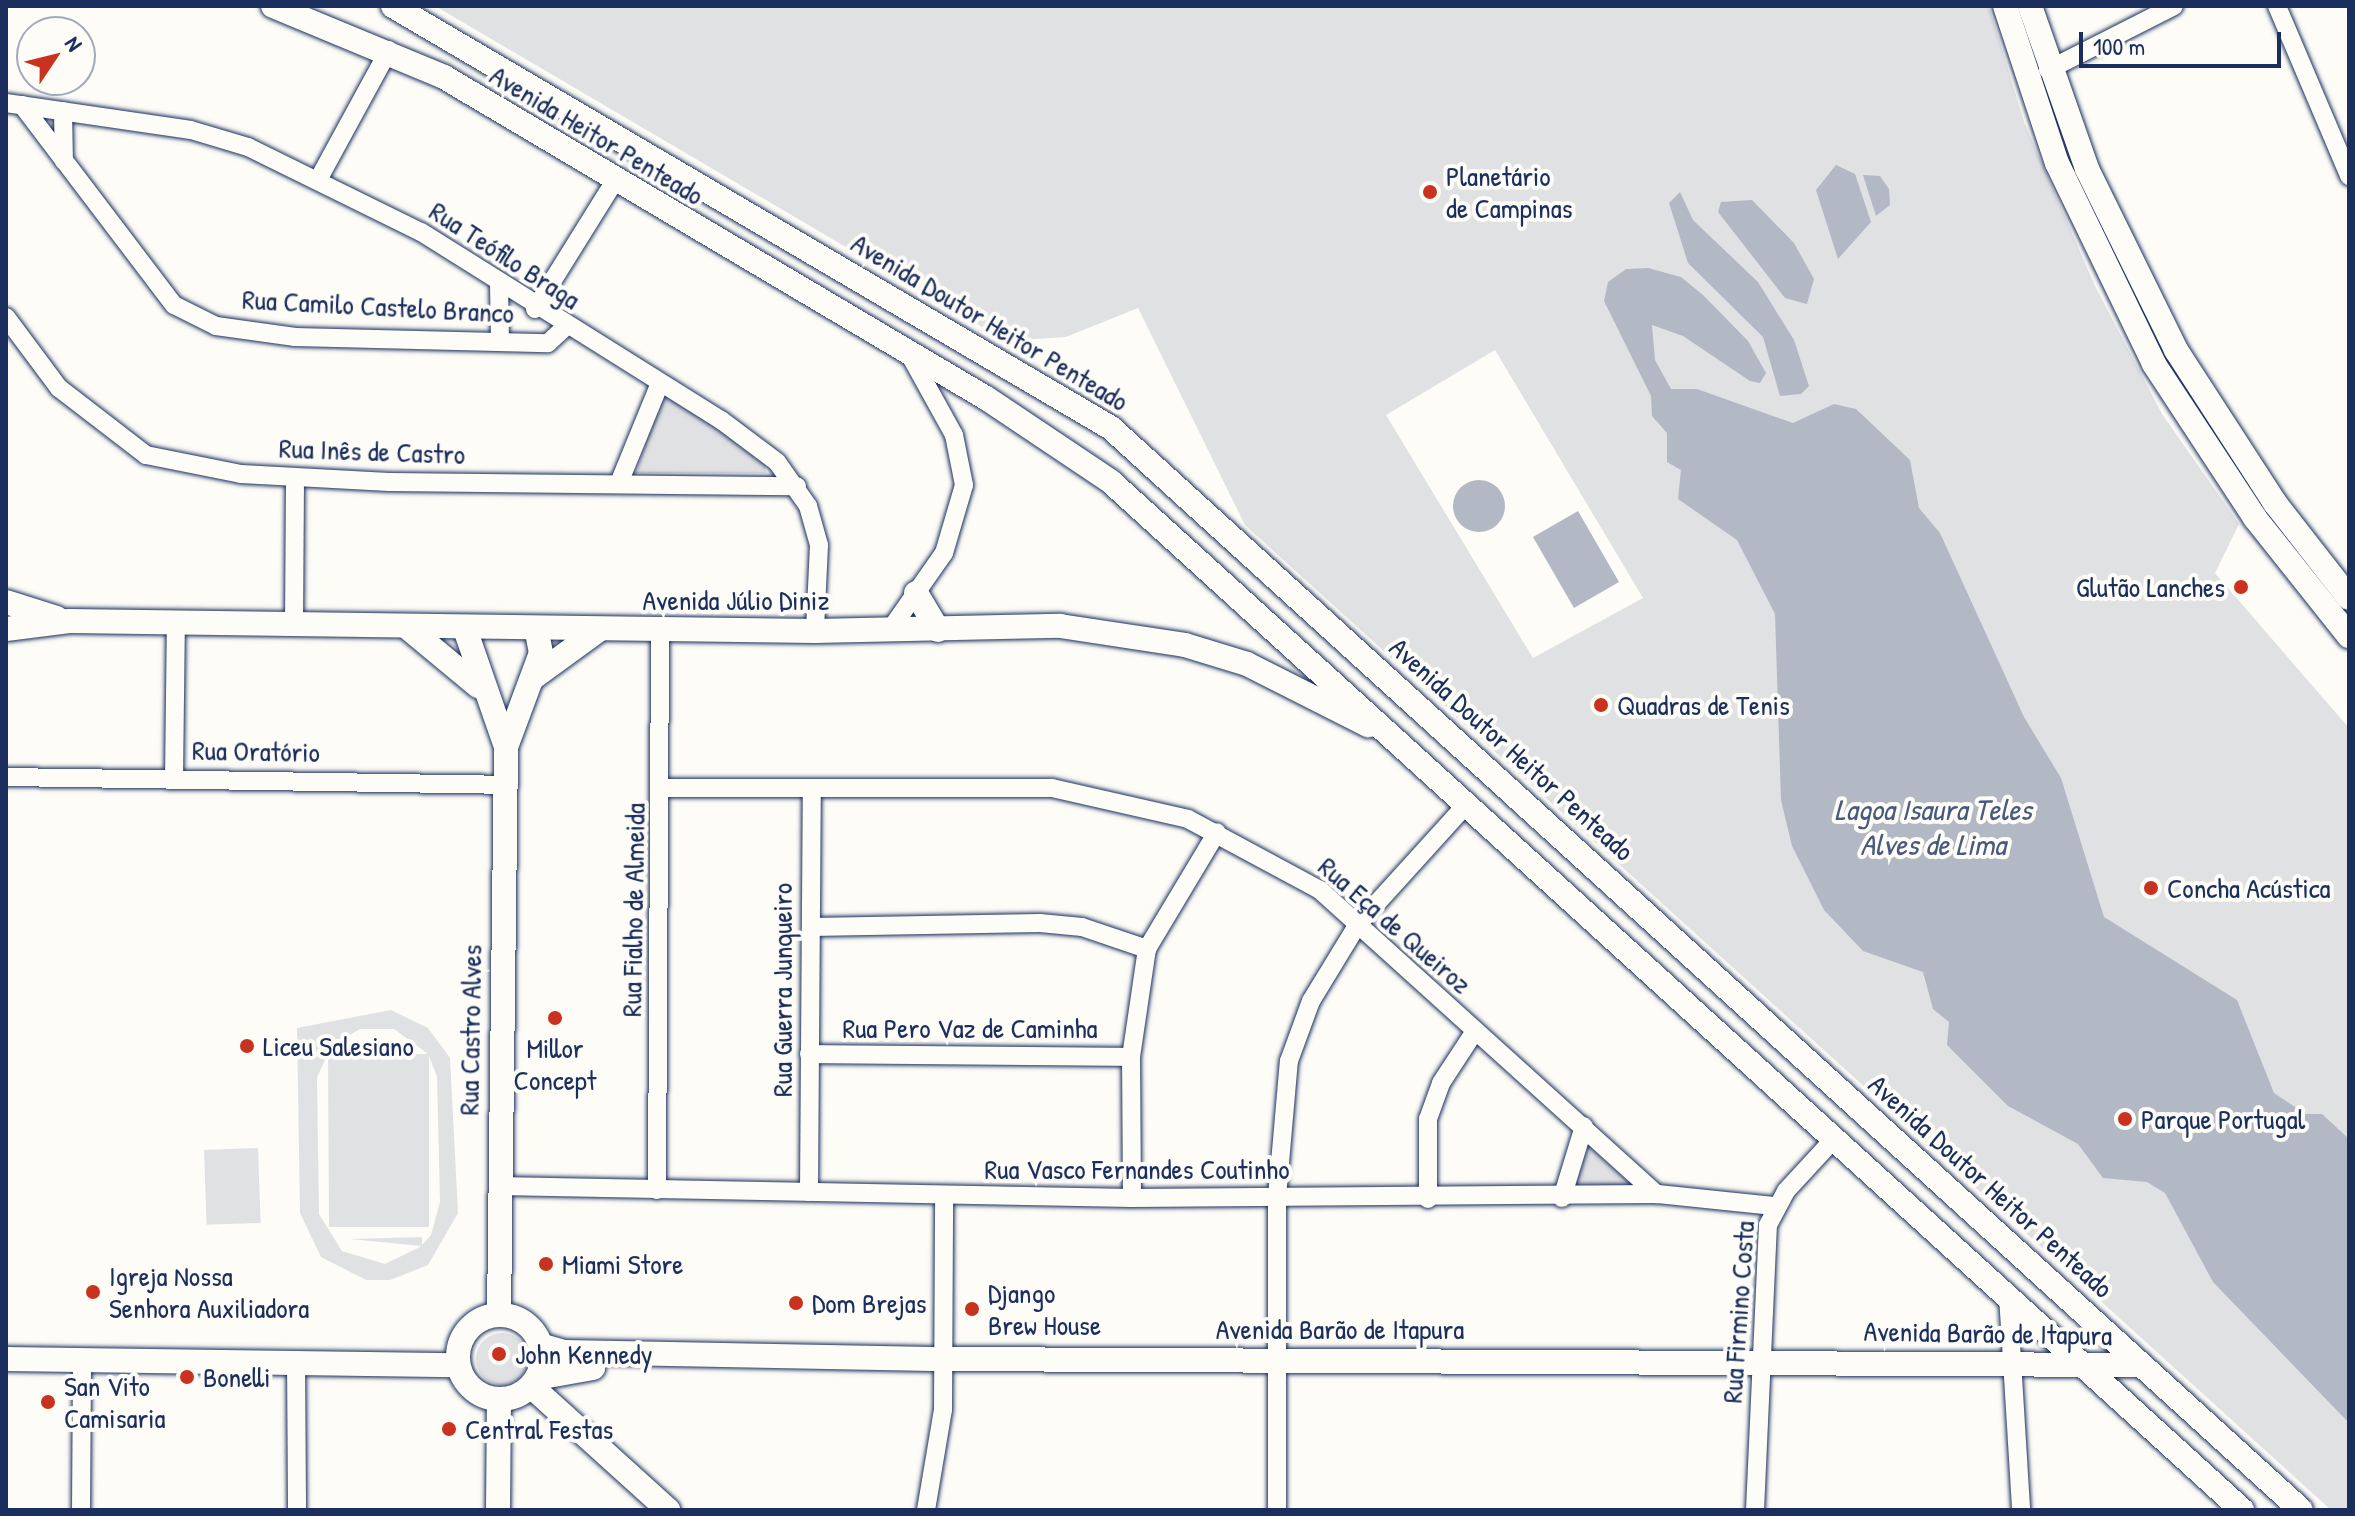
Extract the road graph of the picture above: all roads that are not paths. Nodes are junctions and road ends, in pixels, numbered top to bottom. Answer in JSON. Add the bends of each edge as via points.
{"nodes":[{"id":1,"x":273,"y":6,"type":"edge"},
{"id":2,"x":393,"y":6,"type":"edge"},
{"id":3,"x":2005,"y":6,"type":"edge"},
{"id":4,"x":2030,"y":6,"type":"edge"},
{"id":5,"x":2174,"y":6,"type":"edge"},
{"id":6,"x":2277,"y":6,"type":"edge"},
{"id":7,"x":389,"y":50,"type":"junction"},
{"id":8,"x":2048,"y":70,"type":"junction"},
{"id":9,"x":14,"y":104,"type":"edge"},
{"id":10,"x":63,"y":111,"type":"junction"},
{"id":11,"x":610,"y":132,"type":"joint"},
{"id":12,"x":65,"y":164,"type":"junction"},
{"id":13,"x":2349,"y":176,"type":"edge"},
{"id":14,"x":318,"y":180,"type":"junction"},
{"id":15,"x":614,"y":182,"type":"junction"},
{"id":16,"x":499,"y":284,"type":"junction"},
{"id":17,"x":535,"y":309,"type":"junction"},
{"id":18,"x":6,"y":317,"type":"edge"},
{"id":19,"x":565,"y":327,"type":"junction"},
{"id":20,"x":500,"y":339,"type":"junction"},
{"id":21,"x":890,"y":343,"type":"junction"},
{"id":22,"x":1002,"y":359,"type":"junction"},
{"id":23,"x":660,"y":383,"type":"junction"},
{"id":24,"x":986,"y":398,"type":"junction"},
{"id":25,"x":295,"y":477,"type":"junction"},
{"id":26,"x":619,"y":483,"type":"junction"},
{"id":27,"x":797,"y":486,"type":"junction"},
{"id":28,"x":1225,"y":527,"type":"junction"},
{"id":29,"x":1202,"y":559,"type":"junction"},
{"id":30,"x":916,"y":593,"type":"junction"},
{"id":31,"x":2349,"y":598,"type":"edge"},
{"id":32,"x":7,"y":603,"type":"edge"},
{"id":33,"x":69,"y":621,"type":"junction"},
{"id":34,"x":176,"y":622,"type":"junction"},
{"id":35,"x":294,"y":625,"type":"junction"},
{"id":36,"x":406,"y":627,"type":"junction"},
{"id":37,"x":536,"y":628,"type":"junction"},
{"id":38,"x":6,"y":629,"type":"edge"},
{"id":39,"x":465,"y":629,"type":"junction"},
{"id":40,"x":600,"y":629,"type":"junction"},
{"id":41,"x":660,"y":630,"type":"junction"},
{"id":42,"x":890,"y":630,"type":"junction"},
{"id":43,"x":938,"y":630,"type":"junction"},
{"id":44,"x":815,"y":631,"type":"junction"},
{"id":45,"x":2349,"y":636,"type":"edge"},
{"id":46,"x":1314,"y":659,"type":"junction"},
{"id":47,"x":529,"y":681,"type":"junction"},
{"id":48,"x":1289,"y":682,"type":"junction"},
{"id":49,"x":491,"y":699,"type":"junction"},
{"id":50,"x":506,"y":747,"type":"junction"},
{"id":51,"x":1432,"y":771,"type":"junction"},
{"id":52,"x":6,"y":777,"type":"edge"},
{"id":53,"x":174,"y":778,"type":"junction"},
{"id":54,"x":505,"y":785,"type":"junction"},
{"id":55,"x":662,"y":788,"type":"junction"},
{"id":56,"x":812,"y":788,"type":"junction"},
{"id":57,"x":1467,"y":804,"type":"junction"},
{"id":58,"x":1217,"y":832,"type":"junction"},
{"id":59,"x":1358,"y":924,"type":"junction"},
{"id":60,"x":811,"y":927,"type":"junction"},
{"id":61,"x":1147,"y":949,"type":"junction"},
{"id":62,"x":1475,"y":1031,"type":"junction"},
{"id":63,"x":809,"y":1054,"type":"junction"},
{"id":64,"x":1131,"y":1057,"type":"junction"},
{"id":65,"x":1584,"y":1126,"type":"junction"},
{"id":66,"x":1833,"y":1140,"type":"junction"},
{"id":67,"x":498,"y":1186,"type":"junction"},
{"id":68,"x":657,"y":1190,"type":"junction"},
{"id":69,"x":809,"y":1192,"type":"junction"},
{"id":70,"x":1657,"y":1194,"type":"junction"},
{"id":71,"x":944,"y":1196,"type":"junction"},
{"id":72,"x":1277,"y":1197,"type":"junction"},
{"id":73,"x":1132,"y":1198,"type":"junction"},
{"id":74,"x":1562,"y":1198,"type":"junction"},
{"id":75,"x":1428,"y":1199,"type":"junction"},
{"id":76,"x":1774,"y":1206,"type":"junction"},
{"id":77,"x":2008,"y":1295,"type":"junction"},
{"id":78,"x":499,"y":1315,"type":"junction"},
{"id":79,"x":540,"y":1345,"type":"junction"},
{"id":80,"x":82,"y":1358,"type":"junction"},
{"id":81,"x":6,"y":1359,"type":"edge"},
{"id":82,"x":296,"y":1360,"type":"junction"},
{"id":83,"x":945,"y":1364,"type":"junction"},
{"id":84,"x":457,"y":1365,"type":"junction"},
{"id":85,"x":1278,"y":1365,"type":"junction"},
{"id":86,"x":2141,"y":1365,"type":"junction"},
{"id":87,"x":1761,"y":1366,"type":"junction"},
{"id":88,"x":2084,"y":1367,"type":"junction"},
{"id":89,"x":2012,"y":1369,"type":"junction"},
{"id":90,"x":534,"y":1382,"type":"junction"},
{"id":91,"x":499,"y":1400,"type":"junction"},
{"id":92,"x":2121,"y":1401,"type":"junction"},
{"id":93,"x":81,"y":1510,"type":"edge"},
{"id":94,"x":297,"y":1510,"type":"edge"},
{"id":95,"x":498,"y":1510,"type":"edge"},
{"id":96,"x":668,"y":1510,"type":"edge"},
{"id":97,"x":926,"y":1510,"type":"edge"},
{"id":98,"x":1277,"y":1510,"type":"edge"},
{"id":99,"x":1755,"y":1510,"type":"edge"},
{"id":100,"x":2021,"y":1510,"type":"edge"},
{"id":101,"x":2242,"y":1510,"type":"edge"},
{"id":102,"x":2301,"y":1510,"type":"edge"}],
"edges":[{"from":1,"to":7,"type":"main road","name":"Avenida Heitor Penteado"},
{"from":2,"to":11,"type":"main road","name":"Avenida Heitor Penteado"},
{"from":3,"to":45,"type":"main road","via":[[2063,177],[2154,364],[2255,518]]},
{"from":4,"to":8,"type":"main road"},
{"from":5,"to":8,"type":"street"},
{"from":6,"to":13,"type":"street"},
{"from":7,"to":14,"type":"street"},
{"from":7,"to":15,"type":"main road","name":"Avenida Heitor Penteado"},
{"from":8,"to":31,"type":"main road","via":[[2107,213],[2176,350],[2275,503]]},
{"from":9,"to":10,"type":"street","name":"Rua Teófilo Braga"},
{"from":9,"to":12,"type":"street","name":"Rua Camilo Castelo Branco"},
{"from":10,"to":12,"type":"street"},
{"from":10,"to":14,"type":"street","name":"Rua Teófilo Braga","via":[[191,130]]},
{"from":11,"to":22,"type":"main road","name":"Avenida Doutor Heitor Penteado"},
{"from":12,"to":20,"type":"street","name":"Rua Camilo Castelo Branco","via":[[174,305],[216,326],[295,337]]},
{"from":14,"to":16,"type":"street","name":"Rua Teófilo Braga","via":[[421,232]]},
{"from":15,"to":17,"type":"street","name":"Rua Camilo Castelo Branco"},
{"from":15,"to":21,"type":"main road","name":"Avenida Heitor Penteado"},
{"from":16,"to":17,"type":"street","name":"Rua Teófilo Braga"},
{"from":16,"to":20,"type":"street"},
{"from":17,"to":19,"type":"street","name":"Rua Teófilo Braga"},
{"from":18,"to":25,"type":"street","name":"Rua Inês de Castro","via":[[59,388],[146,455]]},
{"from":19,"to":20,"type":"street","name":"Rua Camilo Castelo Branco","via":[[548,343]]},
{"from":19,"to":23,"type":"street","name":"Rua Teófilo Braga"},
{"from":21,"to":24,"type":"main road"},
{"from":21,"to":30,"type":"street","via":[[918,363],[954,435],[964,485],[954,533]]},
{"from":22,"to":24,"type":"main road","via":[[988,371]]},
{"from":22,"to":28,"type":"main road","name":"Avenida Doutor Heitor Penteado","via":[[1111,428]]},
{"from":23,"to":26,"type":"street"},
{"from":23,"to":27,"type":"street","name":"Rua Teófilo Braga","via":[[755,442]]},
{"from":24,"to":29,"type":"main road","via":[[1087,464]]},
{"from":25,"to":26,"type":"street","name":"Rua Inês de Castro"},
{"from":25,"to":35,"type":"street"},
{"from":26,"to":27,"type":"street","name":"Rua Inês de Castro"},
{"from":27,"to":44,"type":"street","name":"Rua Teófilo Braga","via":[[819,545]]},
{"from":28,"to":29,"type":"main road"},
{"from":28,"to":86,"type":"main road","name":"Avenida Doutor Heitor Penteado"},
{"from":29,"to":46,"type":"main road"},
{"from":30,"to":42,"type":"street"},
{"from":30,"to":43,"type":"main road"},
{"from":32,"to":33,"type":"main road"},
{"from":33,"to":34,"type":"main road","name":"Avenida Júlio Diniz"},
{"from":33,"to":38,"type":"main road","name":"Avenida Júlio Diniz"},
{"from":34,"to":35,"type":"main road","name":"Avenida Júlio Diniz"},
{"from":34,"to":53,"type":"street"},
{"from":35,"to":36,"type":"main road","name":"Avenida Júlio Diniz"},
{"from":36,"to":39,"type":"main road","name":"Avenida Júlio Diniz"},
{"from":36,"to":49,"type":"main road"},
{"from":37,"to":39,"type":"main road","name":"Avenida Júlio Diniz"},
{"from":37,"to":40,"type":"main road","name":"Avenida Júlio Diniz"},
{"from":37,"to":47,"type":"main road","name":"Rua Castro Alves","via":[[541,653]]},
{"from":39,"to":49,"type":"main road","name":"Rua Castro Alves"},
{"from":40,"to":41,"type":"main road","name":"Avenida Júlio Diniz"},
{"from":40,"to":47,"type":"main road"},
{"from":41,"to":44,"type":"main road","name":"Avenida Júlio Diniz"},
{"from":41,"to":55,"type":"street","name":"Rua Fialho de Almeida"},
{"from":42,"to":43,"type":"main road","name":"Avenida Júlio Diniz"},
{"from":42,"to":44,"type":"main road","name":"Avenida Júlio Diniz"},
{"from":43,"to":48,"type":"main road","name":"Avenida Júlio Diniz","via":[[1060,626],[1132,635],[1185,645]]},
{"from":46,"to":48,"type":"main road","via":[[1319,683]]},
{"from":46,"to":51,"type":"main road"},
{"from":47,"to":50,"type":"main road","name":"Rua Castro Alves"},
{"from":48,"to":51,"type":"main road","name":"Avenida Júlio Diniz","via":[[1356,717]]},
{"from":49,"to":50,"type":"main road","name":"Rua Castro Alves"},
{"from":50,"to":54,"type":"main road","name":"Rua Castro Alves"},
{"from":51,"to":57,"type":"main road"},
{"from":52,"to":53,"type":"street","name":"Rua Oratório"},
{"from":53,"to":54,"type":"street","name":"Rua Oratório"},
{"from":54,"to":67,"type":"main road","name":"Rua Castro Alves"},
{"from":55,"to":56,"type":"street","name":"Rua Eça de Queiroz"},
{"from":55,"to":68,"type":"street","name":"Rua Fialho de Almeida"},
{"from":56,"to":58,"type":"street","name":"Rua Eça de Queiroz","via":[[1052,788],[1157,810]]},
{"from":56,"to":60,"type":"street","name":"Rua Guerra Junqueiro"},
{"from":57,"to":59,"type":"street"},
{"from":57,"to":66,"type":"main road"},
{"from":58,"to":59,"type":"street","name":"Rua Eça de Queiroz","via":[[1320,890]]},
{"from":58,"to":61,"type":"street"},
{"from":59,"to":62,"type":"street","name":"Rua Eça de Queiroz"},
{"from":59,"to":72,"type":"street","via":[[1311,1001],[1289,1061]]},
{"from":60,"to":61,"type":"street","via":[[1040,923],[1082,927]]},
{"from":60,"to":63,"type":"street","name":"Rua Guerra Junqueiro"},
{"from":61,"to":64,"type":"street"},
{"from":62,"to":65,"type":"street","name":"Rua Eça de Queiroz"},
{"from":62,"to":75,"type":"street","via":[[1441,1083],[1428,1119]]},
{"from":63,"to":64,"type":"street","name":"Rua Pero Vaz de Caminha"},
{"from":63,"to":69,"type":"street","name":"Rua Guerra Junqueiro"},
{"from":64,"to":73,"type":"street"},
{"from":65,"to":70,"type":"street","name":"Rua Eça de Queiroz"},
{"from":65,"to":74,"type":"street"},
{"from":66,"to":76,"type":"street","name":"Rua Firmino Costa"},
{"from":66,"to":77,"type":"main road"},
{"from":67,"to":68,"type":"street","name":"Rua Vasco Fernandes Coutinho"},
{"from":67,"to":78,"type":"main road","name":"Rua Castro Alves"},
{"from":68,"to":69,"type":"street","name":"Rua Vasco Fernandes Coutinho"},
{"from":69,"to":71,"type":"street","name":"Rua Vasco Fernandes Coutinho"},
{"from":70,"to":74,"type":"street","name":"Rua Vasco Fernandes Coutinho"},
{"from":70,"to":76,"type":"street","name":"Rua Vasco Fernandes Coutinho"},
{"from":71,"to":73,"type":"street","name":"Rua Vasco Fernandes Coutinho"},
{"from":71,"to":83,"type":"street"},
{"from":72,"to":73,"type":"street","name":"Rua Vasco Fernandes Coutinho"},
{"from":72,"to":75,"type":"street","name":"Rua Vasco Fernandes Coutinho"},
{"from":72,"to":85,"type":"street"},
{"from":74,"to":75,"type":"street","name":"Rua Vasco Fernandes Coutinho"},
{"from":76,"to":87,"type":"street","name":"Rua Firmino Costa"},
{"from":77,"to":88,"type":"main road"},
{"from":77,"to":89,"type":"street"},
{"from":78,"to":79,"type":"main road","via":[[525,1323]]},
{"from":78,"to":84,"type":"main road","via":[[467,1330]]},
{"from":79,"to":83,"type":"main road","name":"Avenida Barão de Itapura","via":[[565,1352]]},
{"from":79,"to":90,"type":"main road"},
{"from":80,"to":81,"type":"main road"},
{"from":80,"to":82,"type":"main road"},
{"from":80,"to":93,"type":"street"},
{"from":82,"to":84,"type":"main road"},
{"from":82,"to":94,"type":"street"},
{"from":83,"to":85,"type":"main road","name":"Avenida Barão de Itapura"},
{"from":83,"to":90,"type":"main road","name":"Avenida Barão de Itapura","via":[[564,1368]]},
{"from":83,"to":97,"type":"street"},
{"from":84,"to":91,"type":"main road","via":[[472,1390]]},
{"from":85,"to":87,"type":"main road","name":"Avenida Barão de Itapura"},
{"from":85,"to":98,"type":"street"},
{"from":86,"to":88,"type":"main road","name":"Avenida Barão de Itapura"},
{"from":86,"to":102,"type":"main road","name":"Avenida Doutor Heitor Penteado"},
{"from":87,"to":89,"type":"main road","name":"Avenida Barão de Itapura"},
{"from":87,"to":99,"type":"street","name":"Rua Firmino Costa"},
{"from":88,"to":89,"type":"main road","name":"Avenida Barão de Itapura"},
{"from":88,"to":92,"type":"main road"},
{"from":89,"to":92,"type":"main road","name":"Avenida Barão de Itapura","via":[[2078,1378]]},
{"from":89,"to":100,"type":"street"},
{"from":90,"to":91,"type":"main road","name":"Avenida Barão de Itapura"},
{"from":90,"to":96,"type":"main road"},
{"from":91,"to":95,"type":"main road"},
{"from":92,"to":101,"type":"main road"}]}
